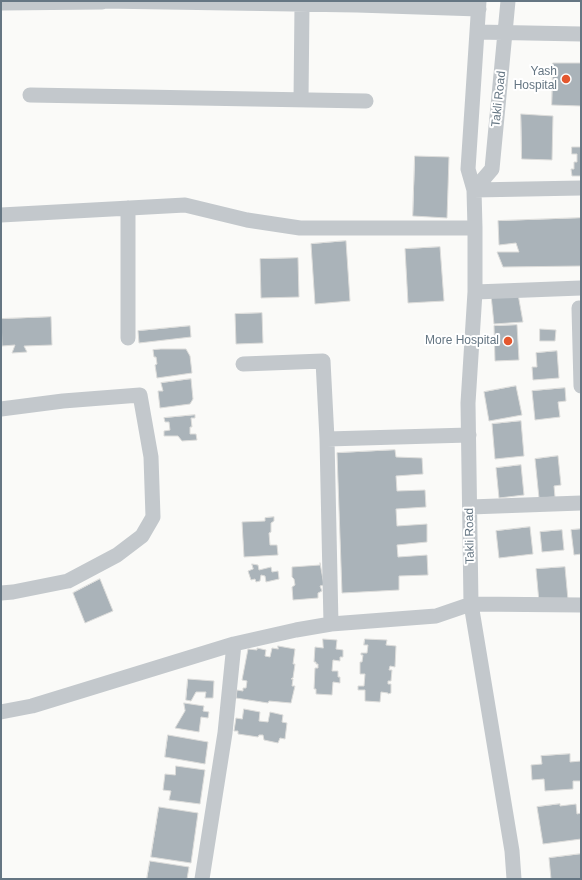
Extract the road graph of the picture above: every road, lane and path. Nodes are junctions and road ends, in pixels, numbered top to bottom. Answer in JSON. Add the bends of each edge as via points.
{"nodes":[{"id":1,"x":102,"y":1,"type":"edge"},
{"id":2,"x":508,"y":1,"type":"edge"},
{"id":3,"x":232,"y":2,"type":"edge"},
{"id":4,"x":1,"y":3,"type":"edge"},
{"id":5,"x":358,"y":3,"type":"edge"},
{"id":6,"x":302,"y":5,"type":"junction"},
{"id":7,"x":479,"y":5,"type":"edge"},
{"id":8,"x":477,"y":32,"type":"junction"},
{"id":9,"x":505,"y":33,"type":"junction"},
{"id":10,"x":581,"y":34,"type":"edge"},
{"id":11,"x":30,"y":95,"type":"dead end"},
{"id":12,"x":301,"y":100,"type":"junction"},
{"id":13,"x":366,"y":101,"type":"dead end"},
{"id":14,"x":581,"y":188,"type":"edge"},
{"id":15,"x":474,"y":190,"type":"junction"},
{"id":16,"x":128,"y":208,"type":"junction"},
{"id":17,"x":1,"y":215,"type":"edge"},
{"id":18,"x":475,"y":228,"type":"junction"},
{"id":19,"x":581,"y":288,"type":"edge"},
{"id":20,"x":475,"y":292,"type":"junction"},
{"id":21,"x":579,"y":308,"type":"dead end"},
{"id":22,"x":128,"y":338,"type":"dead end"},
{"id":23,"x":243,"y":364,"type":"dead end"},
{"id":24,"x":581,"y":386,"type":"edge"},
{"id":25,"x":1,"y":409,"type":"edge"},
{"id":26,"x":468,"y":435,"type":"junction"},
{"id":27,"x":326,"y":439,"type":"junction"},
{"id":28,"x":581,"y":503,"type":"edge"},
{"id":29,"x":470,"y":507,"type":"junction"},
{"id":30,"x":1,"y":593,"type":"edge"},
{"id":31,"x":471,"y":604,"type":"junction"},
{"id":32,"x":581,"y":604,"type":"edge"},
{"id":33,"x":331,"y":624,"type":"junction"},
{"id":34,"x":234,"y":644,"type":"junction"},
{"id":35,"x":1,"y":712,"type":"edge"},
{"id":36,"x":202,"y":879,"type":"edge"},
{"id":37,"x":514,"y":879,"type":"edge"}],
"edges":[{"from":1,"to":3,"type":"street"},
{"from":1,"to":4,"type":"street"},
{"from":2,"to":9,"type":"street","name":"Takli Road"},
{"from":3,"to":6,"type":"street"},
{"from":5,"to":6,"type":"street"},
{"from":5,"to":7,"type":"street"},
{"from":6,"to":12,"type":"street"},
{"from":7,"to":8,"type":"street","name":"Takli Road"},
{"from":8,"to":9,"type":"street"},
{"from":8,"to":15,"type":"street","name":"Takli Road","via":[[468,169]]},
{"from":9,"to":10,"type":"street"},
{"from":9,"to":15,"type":"street","name":"Takli Road","via":[[492,169]]},
{"from":11,"to":12,"type":"street"},
{"from":12,"to":13,"type":"street"},
{"from":14,"to":15,"type":"street"},
{"from":15,"to":18,"type":"street","name":"Takli Road"},
{"from":16,"to":17,"type":"street"},
{"from":16,"to":18,"type":"street","via":[[185,205],[247,220],[300,228]]},
{"from":16,"to":22,"type":"street"},
{"from":18,"to":20,"type":"street","name":"Takli Road"},
{"from":19,"to":20,"type":"street"},
{"from":20,"to":26,"type":"street","name":"Takli Road"},
{"from":21,"to":24,"type":"street"},
{"from":23,"to":27,"type":"street","via":[[323,361]]},
{"from":25,"to":30,"type":"street","via":[[140,395],[151,458],[153,517],[142,536],[117,556],[68,580]]},
{"from":26,"to":27,"type":"street"},
{"from":26,"to":29,"type":"street","name":"Takli Road"},
{"from":27,"to":33,"type":"street"},
{"from":28,"to":29,"type":"street"},
{"from":29,"to":31,"type":"street","name":"Takli Road"},
{"from":31,"to":32,"type":"street"},
{"from":31,"to":33,"type":"street","via":[[436,616]]},
{"from":31,"to":37,"type":"street","name":"Takli Road","via":[[512,851]]},
{"from":33,"to":34,"type":"street"},
{"from":34,"to":35,"type":"street","via":[[32,706]]},
{"from":34,"to":36,"type":"street","via":[[225,732]]}]}
